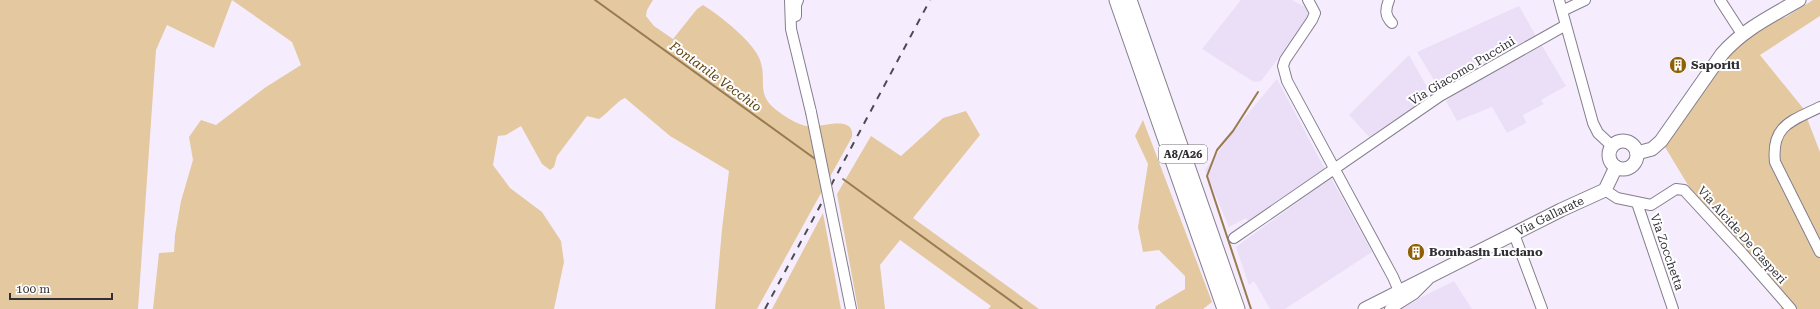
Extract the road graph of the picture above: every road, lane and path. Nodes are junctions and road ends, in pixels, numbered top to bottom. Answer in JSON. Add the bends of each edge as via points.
{"nodes":[{"id":1,"x":790,"y":0,"type":"edge"},
{"id":2,"x":798,"y":0,"type":"edge"},
{"id":3,"x":1117,"y":0,"type":"edge"},
{"id":4,"x":1129,"y":0,"type":"edge"},
{"id":5,"x":1308,"y":0,"type":"edge"},
{"id":6,"x":1389,"y":0,"type":"edge"},
{"id":7,"x":1559,"y":0,"type":"edge"},
{"id":8,"x":1585,"y":0,"type":"edge"},
{"id":9,"x":1720,"y":0,"type":"edge"},
{"id":10,"x":1799,"y":0,"type":"edge"},
{"id":11,"x":1562,"y":11,"type":"junction"},
{"id":12,"x":1392,"y":24,"type":"dead end"},
{"id":13,"x":1566,"y":25,"type":"junction"},
{"id":14,"x":1742,"y":34,"type":"junction"},
{"id":15,"x":805,"y":86,"type":"junction"},
{"id":16,"x":1820,"y":107,"type":"edge"},
{"id":17,"x":1612,"y":146,"type":"junction"},
{"id":18,"x":1637,"y":153,"type":"junction"},
{"id":19,"x":1616,"y":167,"type":"junction"},
{"id":20,"x":1334,"y":170,"type":"junction"},
{"id":21,"x":1605,"y":190,"type":"junction"},
{"id":22,"x":1637,"y":203,"type":"junction"},
{"id":23,"x":1514,"y":234,"type":"junction"},
{"id":24,"x":1234,"y":238,"type":"dead end"},
{"id":25,"x":1820,"y":252,"type":"edge"},
{"id":26,"x":1436,"y":272,"type":"junction"},
{"id":27,"x":1400,"y":291,"type":"junction"},
{"id":28,"x":851,"y":309,"type":"edge"},
{"id":29,"x":1225,"y":309,"type":"edge"},
{"id":30,"x":1237,"y":309,"type":"edge"},
{"id":31,"x":1365,"y":309,"type":"edge"},
{"id":32,"x":1390,"y":309,"type":"edge"},
{"id":33,"x":1542,"y":309,"type":"edge"},
{"id":34,"x":1673,"y":309,"type":"edge"},
{"id":35,"x":1791,"y":309,"type":"edge"}],
"edges":[{"from":1,"to":15,"type":"street","via":[[792,29]]},
{"from":2,"to":15,"type":"street","via":[[796,27]]},
{"from":3,"to":29,"type":"highway","number":"A8/A26"},
{"from":4,"to":30,"type":"highway","number":"A8/A26"},
{"from":5,"to":20,"type":"street","via":[[1315,13],[1283,66],[1287,81]]},
{"from":6,"to":12,"type":"street","via":[[1385,12]]},
{"from":7,"to":11,"type":"street"},
{"from":8,"to":11,"type":"street"},
{"from":9,"to":14,"type":"street"},
{"from":10,"to":14,"type":"main road"},
{"from":11,"to":13,"type":"street"},
{"from":13,"to":17,"type":"street","via":[[1593,123],[1598,133]]},
{"from":13,"to":20,"type":"street","name":"Via Giacomo Puccini","via":[[1440,96]]},
{"from":14,"to":18,"type":"main road","via":[[1722,54],[1661,141],[1652,149]]},
{"from":15,"to":28,"type":"street","bridge":true},
{"from":16,"to":25,"type":"street","via":[[1781,129],[1773,148],[1775,162]]},
{"from":17,"to":18,"type":"main road","via":[[1619,141],[1627,141],[1634,146]]},
{"from":17,"to":19,"type":"main road","via":[[1609,158]]},
{"from":18,"to":19,"type":"main road","via":[[1633,165],[1625,169]]},
{"from":19,"to":21,"type":"main road"},
{"from":20,"to":24,"type":"street","name":"Via Giacomo Puccini"},
{"from":20,"to":27,"type":"street"},
{"from":21,"to":22,"type":"street","name":"Via Alcide De Gasperi","via":[[1617,198]]},
{"from":21,"to":23,"type":"main road","name":"Via Gallarate"},
{"from":22,"to":34,"type":"street","name":"Via Zocchetta"},
{"from":22,"to":35,"type":"street","name":"Via Alcide De Gasperi","via":[[1651,205],[1676,189],[1684,190]]},
{"from":23,"to":26,"type":"main road","name":"Via Gallarate"},
{"from":23,"to":33,"type":"street"},
{"from":26,"to":27,"type":"main road","name":"Via Gallarate"},
{"from":26,"to":32,"type":"street","via":[[1414,294]]},
{"from":27,"to":31,"type":"main road","name":"Via Gallarate"}]}
